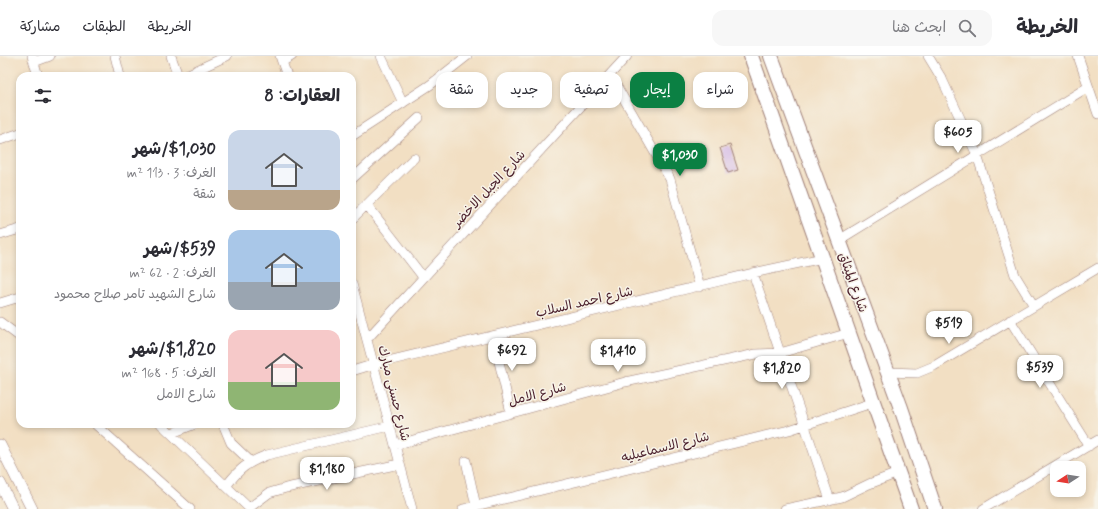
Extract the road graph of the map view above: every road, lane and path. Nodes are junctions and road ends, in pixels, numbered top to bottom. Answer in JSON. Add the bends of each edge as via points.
{"nodes":[{"id":1,"x":50,"y":56,"type":"edge"},
{"id":2,"x":114,"y":56,"type":"edge"},
{"id":3,"x":171,"y":56,"type":"edge"},
{"id":4,"x":227,"y":56,"type":"edge"},
{"id":5,"x":292,"y":56,"type":"edge"},
{"id":6,"x":381,"y":56,"type":"edge"},
{"id":7,"x":467,"y":56,"type":"edge"},
{"id":8,"x":627,"y":56,"type":"edge"},
{"id":9,"x":750,"y":56,"type":"edge"},
{"id":10,"x":771,"y":56,"type":"edge"},
{"id":11,"x":928,"y":56,"type":"edge"},
{"id":12,"x":1078,"y":56,"type":"edge"},
{"id":13,"x":33,"y":59,"type":"edge"},
{"id":14,"x":281,"y":59,"type":"edge"},
{"id":15,"x":37,"y":72,"type":"edge"},
{"id":16,"x":119,"y":72,"type":"edge"},
{"id":17,"x":177,"y":72,"type":"edge"},
{"id":18,"x":193,"y":72,"type":"edge"},
{"id":19,"x":286,"y":72,"type":"edge"},
{"id":20,"x":1088,"y":87,"type":"junction"},
{"id":21,"x":622,"y":95,"type":"edge"},
{"id":22,"x":403,"y":103,"type":"junction"},
{"id":23,"x":1098,"y":114,"type":"edge"},
{"id":24,"x":419,"y":118,"type":"dead end"},
{"id":25,"x":356,"y":133,"type":"edge"},
{"id":26,"x":16,"y":134,"type":"edge"},
{"id":27,"x":0,"y":140,"type":"edge"},
{"id":28,"x":977,"y":155,"type":"junction"},
{"id":29,"x":414,"y":158,"type":"dead end"},
{"id":30,"x":356,"y":175,"type":"edge"},
{"id":31,"x":367,"y":205,"type":"junction"},
{"id":32,"x":356,"y":215,"type":"edge"},
{"id":33,"x":16,"y":230,"type":"edge"},
{"id":34,"x":0,"y":235,"type":"edge"},
{"id":35,"x":839,"y":240,"type":"junction"},
{"id":36,"x":823,"y":258,"type":"junction"},
{"id":37,"x":1098,"y":268,"type":"edge"},
{"id":38,"x":753,"y":273,"type":"junction"},
{"id":39,"x":424,"y":277,"type":"junction"},
{"id":40,"x":700,"y":286,"type":"junction"},
{"id":41,"x":16,"y":298,"type":"edge"},
{"id":42,"x":356,"y":298,"type":"edge"},
{"id":43,"x":0,"y":302,"type":"edge"},
{"id":44,"x":1034,"y":306,"type":"junction"},
{"id":45,"x":1010,"y":320,"type":"junction"},
{"id":46,"x":0,"y":322,"type":"edge"},
{"id":47,"x":16,"y":333,"type":"edge"},
{"id":48,"x":849,"y":333,"type":"junction"},
{"id":49,"x":494,"y":336,"type":"junction"},
{"id":50,"x":368,"y":338,"type":"junction"},
{"id":51,"x":780,"y":353,"type":"junction"},
{"id":52,"x":375,"y":364,"type":"junction"},
{"id":53,"x":356,"y":370,"type":"edge"},
{"id":54,"x":887,"y":371,"type":"junction"},
{"id":55,"x":865,"y":381,"type":"junction"},
{"id":56,"x":872,"y":403,"type":"junction"},
{"id":57,"x":901,"y":408,"type":"junction"},
{"id":58,"x":511,"y":413,"type":"junction"},
{"id":59,"x":878,"y":419,"type":"junction"},
{"id":60,"x":805,"y":425,"type":"junction"},
{"id":61,"x":390,"y":426,"type":"junction"},
{"id":62,"x":99,"y":428,"type":"edge"},
{"id":63,"x":166,"y":428,"type":"edge"},
{"id":64,"x":185,"y":428,"type":"edge"},
{"id":65,"x":225,"y":428,"type":"edge"},
{"id":66,"x":172,"y":433,"type":"junction"},
{"id":67,"x":1098,"y":440,"type":"edge"},
{"id":68,"x":0,"y":445,"type":"edge"},
{"id":69,"x":395,"y":445,"type":"junction"},
{"id":70,"x":1089,"y":446,"type":"junction"},
{"id":71,"x":250,"y":461,"type":"junction"},
{"id":72,"x":466,"y":461,"type":"dead end"},
{"id":73,"x":400,"y":464,"type":"junction"},
{"id":74,"x":898,"y":473,"type":"junction"},
{"id":75,"x":0,"y":483,"type":"edge"},
{"id":76,"x":227,"y":485,"type":"junction"},
{"id":77,"x":830,"y":500,"type":"junction"},
{"id":78,"x":476,"y":506,"type":"junction"},
{"id":79,"x":249,"y":508,"type":"edge"},
{"id":80,"x":13,"y":509,"type":"edge"},
{"id":81,"x":32,"y":509,"type":"edge"},
{"id":82,"x":190,"y":509,"type":"edge"},
{"id":83,"x":412,"y":509,"type":"edge"},
{"id":84,"x":463,"y":509,"type":"edge"},
{"id":85,"x":785,"y":509,"type":"edge"},
{"id":86,"x":912,"y":509,"type":"edge"},
{"id":87,"x":935,"y":509,"type":"edge"},
{"id":88,"x":983,"y":509,"type":"edge"}],
"edges":[{"from":1,"to":13,"type":"street"},
{"from":2,"to":16,"type":"street"},
{"from":3,"to":17,"type":"street"},
{"from":4,"to":18,"type":"street"},
{"from":5,"to":14,"type":"street"},
{"from":6,"to":22,"type":"street"},
{"from":7,"to":22,"type":"street"},
{"from":8,"to":39,"type":"street","name":"شارع الجبل الاخضر"},
{"from":9,"to":36,"type":"main road","name":"شارع الميثاق"},
{"from":10,"to":35,"type":"main road","name":"شارع الميثاق"},
{"from":11,"to":28,"type":"street","via":[[942,79]]},
{"from":12,"to":20,"type":"street"},
{"from":13,"to":15,"type":"street"},
{"from":14,"to":19,"type":"street"},
{"from":20,"to":23,"type":"street"},
{"from":20,"to":28,"type":"street"},
{"from":21,"to":40,"type":"street","via":[[670,178]]},
{"from":22,"to":25,"type":"street"},
{"from":24,"to":30,"type":"street"},
{"from":26,"to":27,"type":"street"},
{"from":28,"to":35,"type":"street"},
{"from":28,"to":44,"type":"street","via":[[1015,275]]},
{"from":29,"to":31,"type":"street"},
{"from":31,"to":32,"type":"street"},
{"from":31,"to":39,"type":"street"},
{"from":33,"to":34,"type":"street"},
{"from":35,"to":54,"type":"main road","name":"شارع الميثاق"},
{"from":36,"to":38,"type":"street","name":"شارع احمد السلاب"},
{"from":36,"to":48,"type":"main road","name":"شارع الميثاق"},
{"from":37,"to":44,"type":"street"},
{"from":38,"to":40,"type":"street","name":"شارع احمد السلاب"},
{"from":38,"to":51,"type":"street"},
{"from":39,"to":50,"type":"street","name":"شارع الجبل الاخضر"},
{"from":40,"to":49,"type":"street","name":"شارع احمد السلاب"},
{"from":41,"to":43,"type":"street"},
{"from":42,"to":50,"type":"street","name":"شارع حسنى مبارك"},
{"from":44,"to":45,"type":"street"},
{"from":45,"to":54,"type":"street","via":[[926,370],[909,374]]},
{"from":45,"to":70,"type":"street"},
{"from":46,"to":47,"type":"street"},
{"from":48,"to":51,"type":"street","name":"شارع الامل"},
{"from":48,"to":55,"type":"main road","name":"شارع الميثاق"},
{"from":49,"to":52,"type":"street","name":"شارع احمد السلاب"},
{"from":49,"to":58,"type":"street"},
{"from":50,"to":52,"type":"street","name":"شارع حسنى مبارك"},
{"from":51,"to":58,"type":"street","name":"شارع الامل","via":[[756,354],[625,382]]},
{"from":51,"to":60,"type":"street"},
{"from":52,"to":53,"type":"street","name":"شارع احمد السلاب"},
{"from":52,"to":61,"type":"street","name":"شارع حسنى مبارك"},
{"from":54,"to":55,"type":"main road","via":[[878,381]]},
{"from":54,"to":57,"type":"main road","name":"شارع الميثاق"},
{"from":55,"to":56,"type":"main road","name":"شارع الميثاق"},
{"from":56,"to":59,"type":"main road","name":"شارع الميثاق"},
{"from":56,"to":60,"type":"street","name":"شارع الاسماعيليه"},
{"from":57,"to":59,"type":"main road","via":[[887,408]]},
{"from":57,"to":87,"type":"main road","name":"شارع الميثاق"},
{"from":58,"to":69,"type":"street","name":"شارع الامل"},
{"from":59,"to":74,"type":"main road","name":"شارع الميثاق"},
{"from":60,"to":77,"type":"street"},
{"from":60,"to":78,"type":"street","name":"شارع الاسماعيليه"},
{"from":61,"to":69,"type":"street","name":"شارع حسنى مبارك"},
{"from":61,"to":71,"type":"street"},
{"from":62,"to":82,"type":"street"},
{"from":63,"to":66,"type":"street"},
{"from":64,"to":66,"type":"street"},
{"from":65,"to":71,"type":"street","via":[[232,443]]},
{"from":66,"to":76,"type":"street"},
{"from":67,"to":70,"type":"street"},
{"from":68,"to":81,"type":"street"},
{"from":69,"to":73,"type":"street","name":"شارع حسنى مبارك"},
{"from":70,"to":88,"type":"street"},
{"from":71,"to":76,"type":"street","via":[[238,470]]},
{"from":72,"to":78,"type":"street"},
{"from":73,"to":79,"type":"street","via":[[275,492],[259,499]]},
{"from":73,"to":83,"type":"street","name":"شارع حسنى مبارك"},
{"from":74,"to":77,"type":"street"},
{"from":74,"to":86,"type":"main road","name":"شارع الميثاق"},
{"from":75,"to":80,"type":"street"},
{"from":76,"to":79,"type":"street"},
{"from":77,"to":85,"type":"street"},
{"from":78,"to":84,"type":"street","name":"شارع الاسماعيليه"}]}
